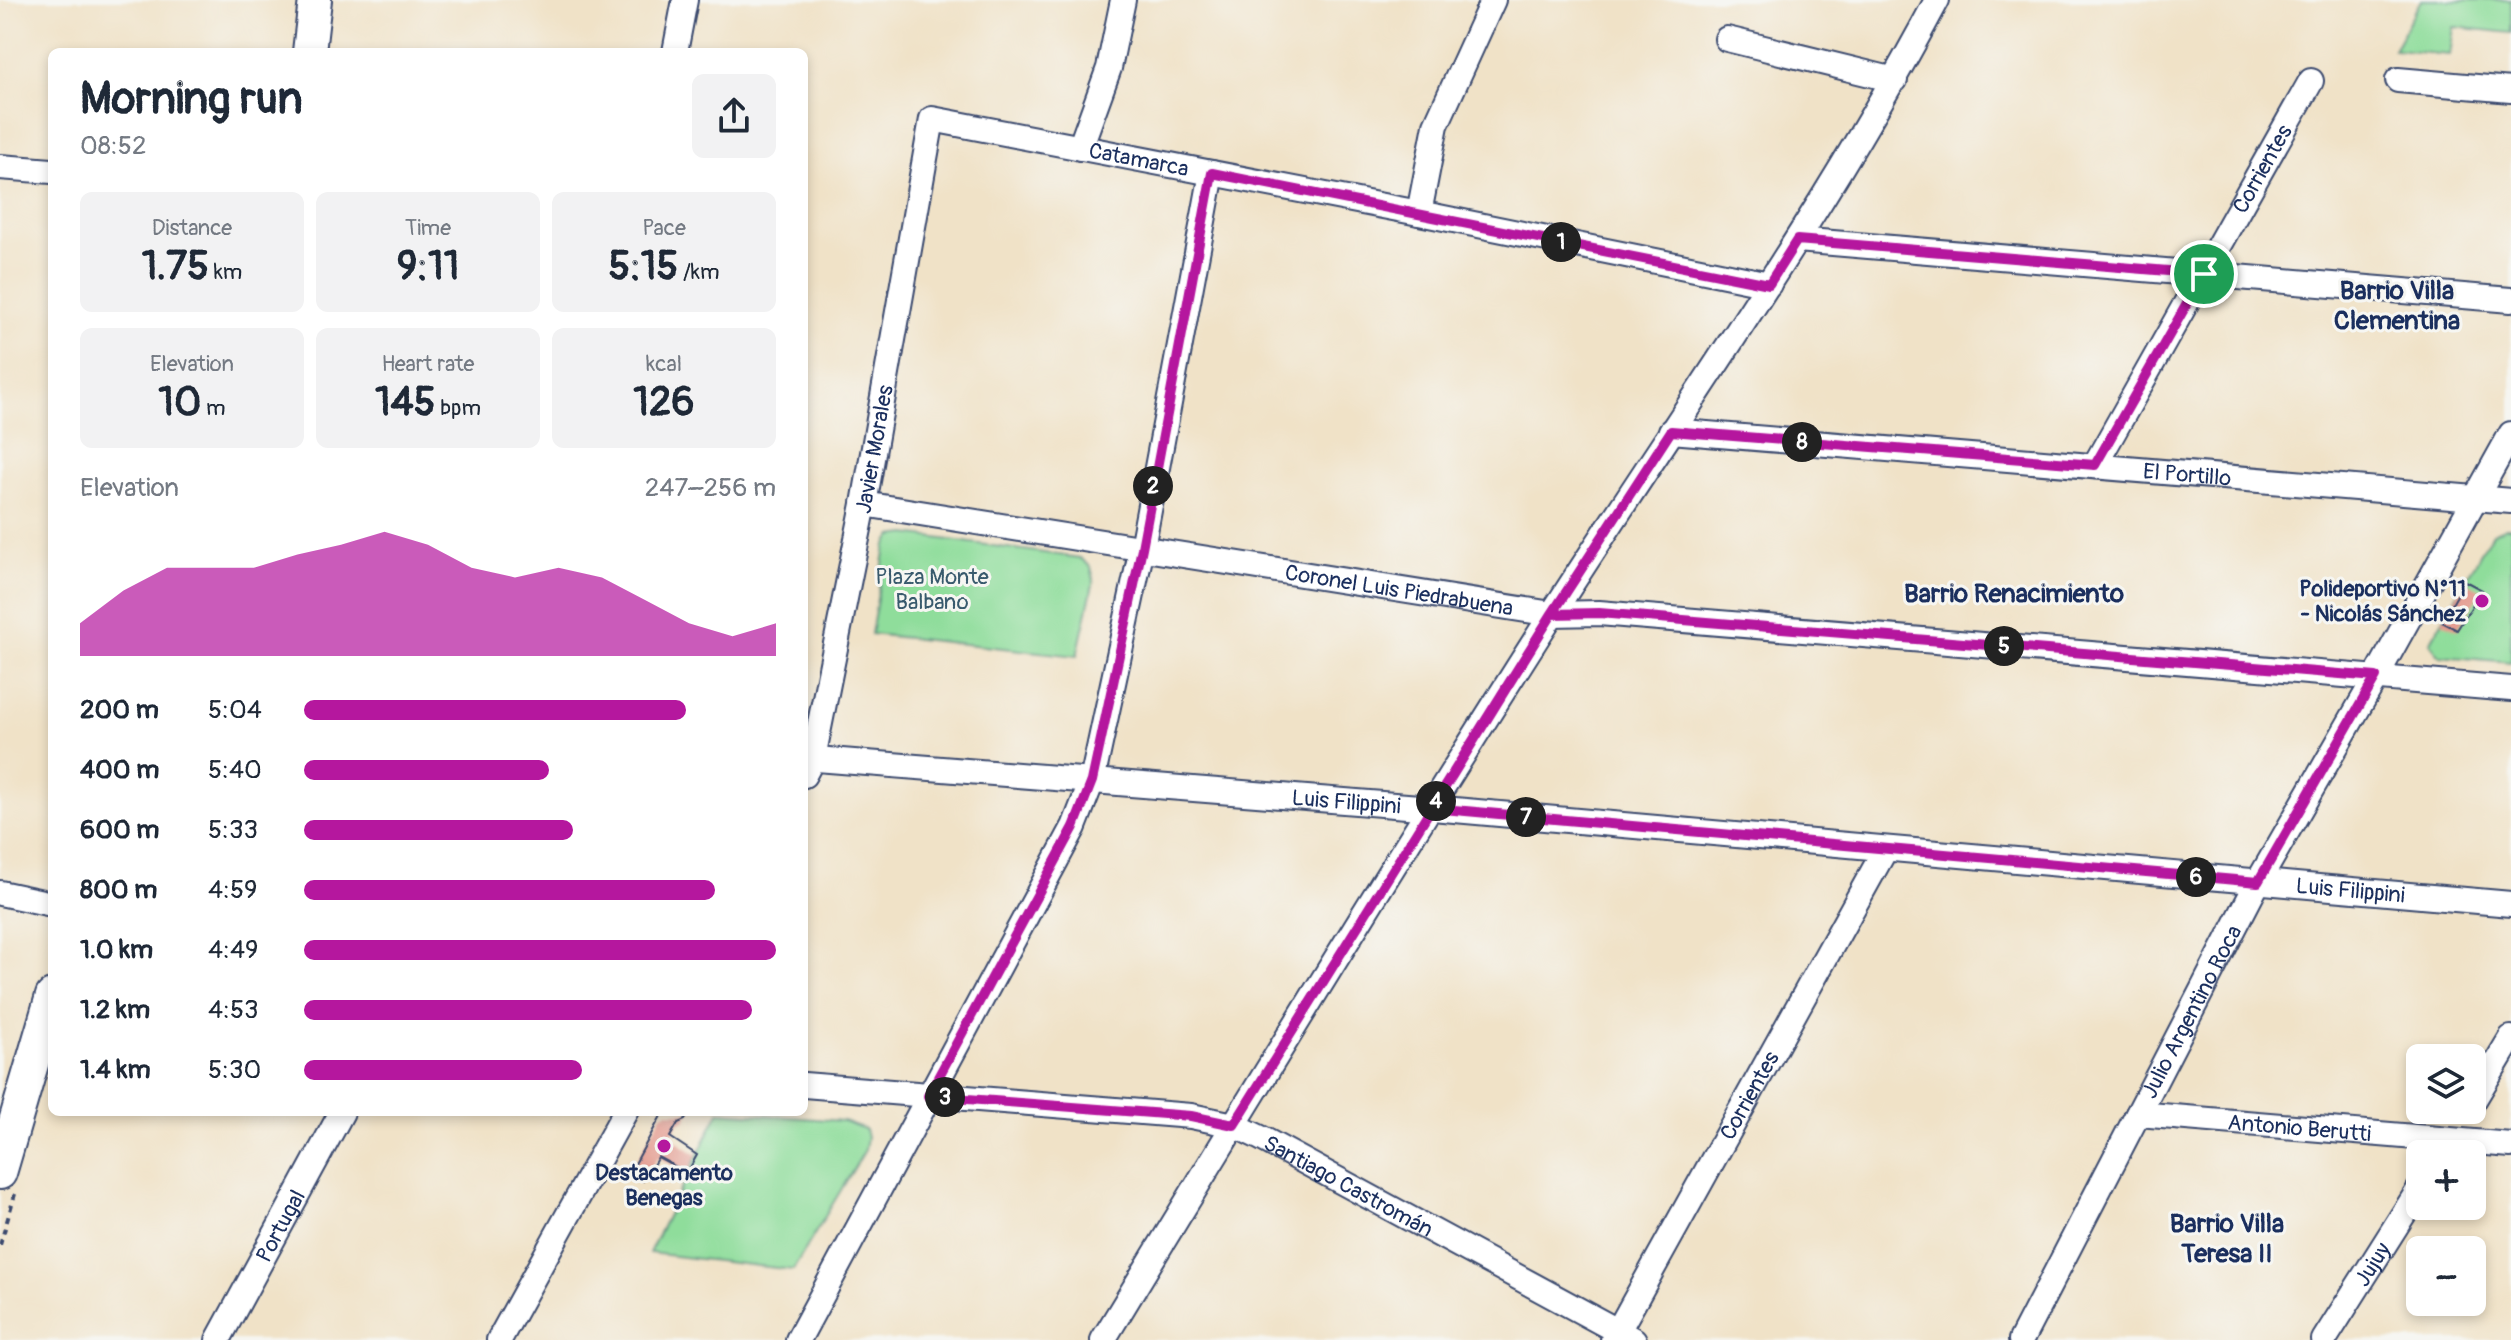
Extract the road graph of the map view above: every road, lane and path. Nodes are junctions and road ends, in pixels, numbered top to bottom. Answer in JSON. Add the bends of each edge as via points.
{"nodes":[{"id":1,"x":315,"y":0,"type":"edge"},
{"id":2,"x":685,"y":0,"type":"edge"},
{"id":3,"x":1123,"y":0,"type":"edge"},
{"id":4,"x":1493,"y":0,"type":"edge"},
{"id":5,"x":1937,"y":0,"type":"edge"},
{"id":6,"x":1727,"y":39,"type":"dead end"},
{"id":7,"x":309,"y":48,"type":"edge"},
{"id":8,"x":676,"y":48,"type":"edge"},
{"id":9,"x":1895,"y":80,"type":"junction"},
{"id":10,"x":2398,"y":80,"type":"dead end"},
{"id":11,"x":2311,"y":81,"type":"dead end"},
{"id":12,"x":2511,"y":90,"type":"edge"},
{"id":13,"x":932,"y":119,"type":"joint"},
{"id":14,"x":1080,"y":148,"type":"junction"},
{"id":15,"x":0,"y":167,"type":"edge"},
{"id":16,"x":48,"y":171,"type":"edge"},
{"id":17,"x":1212,"y":173,"type":"junction"},
{"id":18,"x":1419,"y":213,"type":"junction"},
{"id":19,"x":1797,"y":240,"type":"junction"},
{"id":20,"x":2204,"y":274,"type":"junction"},
{"id":21,"x":1769,"y":284,"type":"junction"},
{"id":22,"x":2511,"y":300,"type":"edge"},
{"id":23,"x":1671,"y":431,"type":"junction"},
{"id":24,"x":2511,"y":434,"type":"edge"},
{"id":25,"x":2095,"y":465,"type":"junction"},
{"id":26,"x":2477,"y":498,"type":"junction"},
{"id":27,"x":2511,"y":501,"type":"edge"},
{"id":28,"x":864,"y":504,"type":"junction"},
{"id":29,"x":1142,"y":548,"type":"junction"},
{"id":30,"x":1552,"y":614,"type":"junction"},
{"id":31,"x":2376,"y":677,"type":"junction"},
{"id":32,"x":2511,"y":689,"type":"edge"},
{"id":33,"x":808,"y":759,"type":"edge"},
{"id":34,"x":808,"y":764,"type":"edge"},
{"id":35,"x":1092,"y":781,"type":"junction"},
{"id":36,"x":1432,"y":808,"type":"junction"},
{"id":37,"x":1885,"y":850,"type":"junction"},
{"id":38,"x":2258,"y":882,"type":"junction"},
{"id":39,"x":0,"y":893,"type":"edge"},
{"id":40,"x":48,"y":903,"type":"edge"},
{"id":41,"x":2511,"y":904,"type":"edge"},
{"id":42,"x":47,"y":1028,"type":"edge"},
{"id":43,"x":2511,"y":1038,"type":"edge"},
{"id":44,"x":2486,"y":1080,"type":"edge"},
{"id":45,"x":808,"y":1085,"type":"edge"},
{"id":46,"x":928,"y":1096,"type":"junction"},
{"id":47,"x":2138,"y":1114,"type":"junction"},
{"id":48,"x":340,"y":1116,"type":"edge"},
{"id":49,"x":623,"y":1116,"type":"edge"},
{"id":50,"x":1234,"y":1125,"type":"junction"},
{"id":51,"x":2406,"y":1143,"type":"edge"},
{"id":52,"x":2511,"y":1145,"type":"edge"},
{"id":53,"x":2486,"y":1146,"type":"edge"},
{"id":54,"x":0,"y":1173,"type":"edge"},
{"id":55,"x":2406,"y":1210,"type":"edge"},
{"id":56,"x":1621,"y":1337,"type":"edge"},
{"id":57,"x":218,"y":1340,"type":"edge"},
{"id":58,"x":499,"y":1340,"type":"edge"},
{"id":59,"x":798,"y":1340,"type":"edge"},
{"id":60,"x":1103,"y":1340,"type":"edge"},
{"id":61,"x":2021,"y":1340,"type":"edge"},
{"id":62,"x":2324,"y":1340,"type":"edge"}],
"edges":[{"from":1,"to":7,"type":"main road"},
{"from":2,"to":8,"type":"street"},
{"from":3,"to":14,"type":"street","via":[[1109,68]]},
{"from":4,"to":18,"type":"street","via":[[1436,125]]},
{"from":5,"to":9,"type":"street"},
{"from":6,"to":9,"type":"street"},
{"from":9,"to":19,"type":"street"},
{"from":10,"to":12,"type":"street"},
{"from":11,"to":20,"type":"street","name":"Corrientes"},
{"from":13,"to":14,"type":"street","name":"Catamarca"},
{"from":13,"to":28,"type":"street","name":"Javier Morales"},
{"from":14,"to":17,"type":"street","name":"Catamarca"},
{"from":15,"to":16,"type":"street"},
{"from":17,"to":18,"type":"street","name":"Catamarca"},
{"from":17,"to":29,"type":"street"},
{"from":18,"to":21,"type":"street","name":"Catamarca"},
{"from":19,"to":20,"type":"street"},
{"from":19,"to":21,"type":"street"},
{"from":20,"to":22,"type":"street"},
{"from":20,"to":25,"type":"street","name":"Corrientes"},
{"from":21,"to":23,"type":"street"},
{"from":23,"to":25,"type":"street","name":"El Portillo"},
{"from":23,"to":30,"type":"street"},
{"from":24,"to":26,"type":"street","name":"Julio Argentino Roca"},
{"from":25,"to":26,"type":"street","name":"El Portillo"},
{"from":26,"to":27,"type":"street","name":"El Portillo"},
{"from":26,"to":31,"type":"street","name":"Julio Argentino Roca"},
{"from":28,"to":29,"type":"street","name":"Coronel Luis Piedrabuena"},
{"from":28,"to":33,"type":"street","name":"Javier Morales"},
{"from":29,"to":30,"type":"street","name":"Coronel Luis Piedrabuena"},
{"from":29,"to":35,"type":"street"},
{"from":30,"to":31,"type":"street","name":"Coronel Luis Piedrabuena","via":[[1599,613]]},
{"from":30,"to":36,"type":"street"},
{"from":31,"to":32,"type":"street","name":"Coronel Luis Piedrabuena"},
{"from":31,"to":38,"type":"street","name":"Julio Argentino Roca"},
{"from":34,"to":35,"type":"street","name":"Luis Filippini"},
{"from":35,"to":36,"type":"street","name":"Luis Filippini"},
{"from":35,"to":46,"type":"street","via":[[1074,827]]},
{"from":36,"to":37,"type":"street","name":"Luis Filippini"},
{"from":36,"to":50,"type":"street"},
{"from":37,"to":38,"type":"street","name":"Luis Filippini"},
{"from":37,"to":56,"type":"street","name":"Corrientes"},
{"from":38,"to":41,"type":"street","name":"Luis Filippini"},
{"from":38,"to":47,"type":"street","name":"Julio Argentino Roca"},
{"from":39,"to":40,"type":"street"},
{"from":42,"to":54,"type":"main road"},
{"from":43,"to":44,"type":"street"},
{"from":45,"to":46,"type":"street","name":"Santiago Castromán"},
{"from":46,"to":50,"type":"street","name":"Santiago Castromán","via":[[1191,1116]]},
{"from":46,"to":59,"type":"street"},
{"from":47,"to":51,"type":"street","name":"Antonio Berutti"},
{"from":47,"to":61,"type":"street","name":"Julio Argentino Roca"},
{"from":48,"to":57,"type":"street","name":"Portugal"},
{"from":49,"to":58,"type":"street"},
{"from":50,"to":56,"type":"street","name":"Santiago Castromán"},
{"from":50,"to":60,"type":"street"},
{"from":52,"to":53,"type":"street","name":"Antonio Berutti"},
{"from":55,"to":62,"type":"street","name":"Jujuy"}]}
